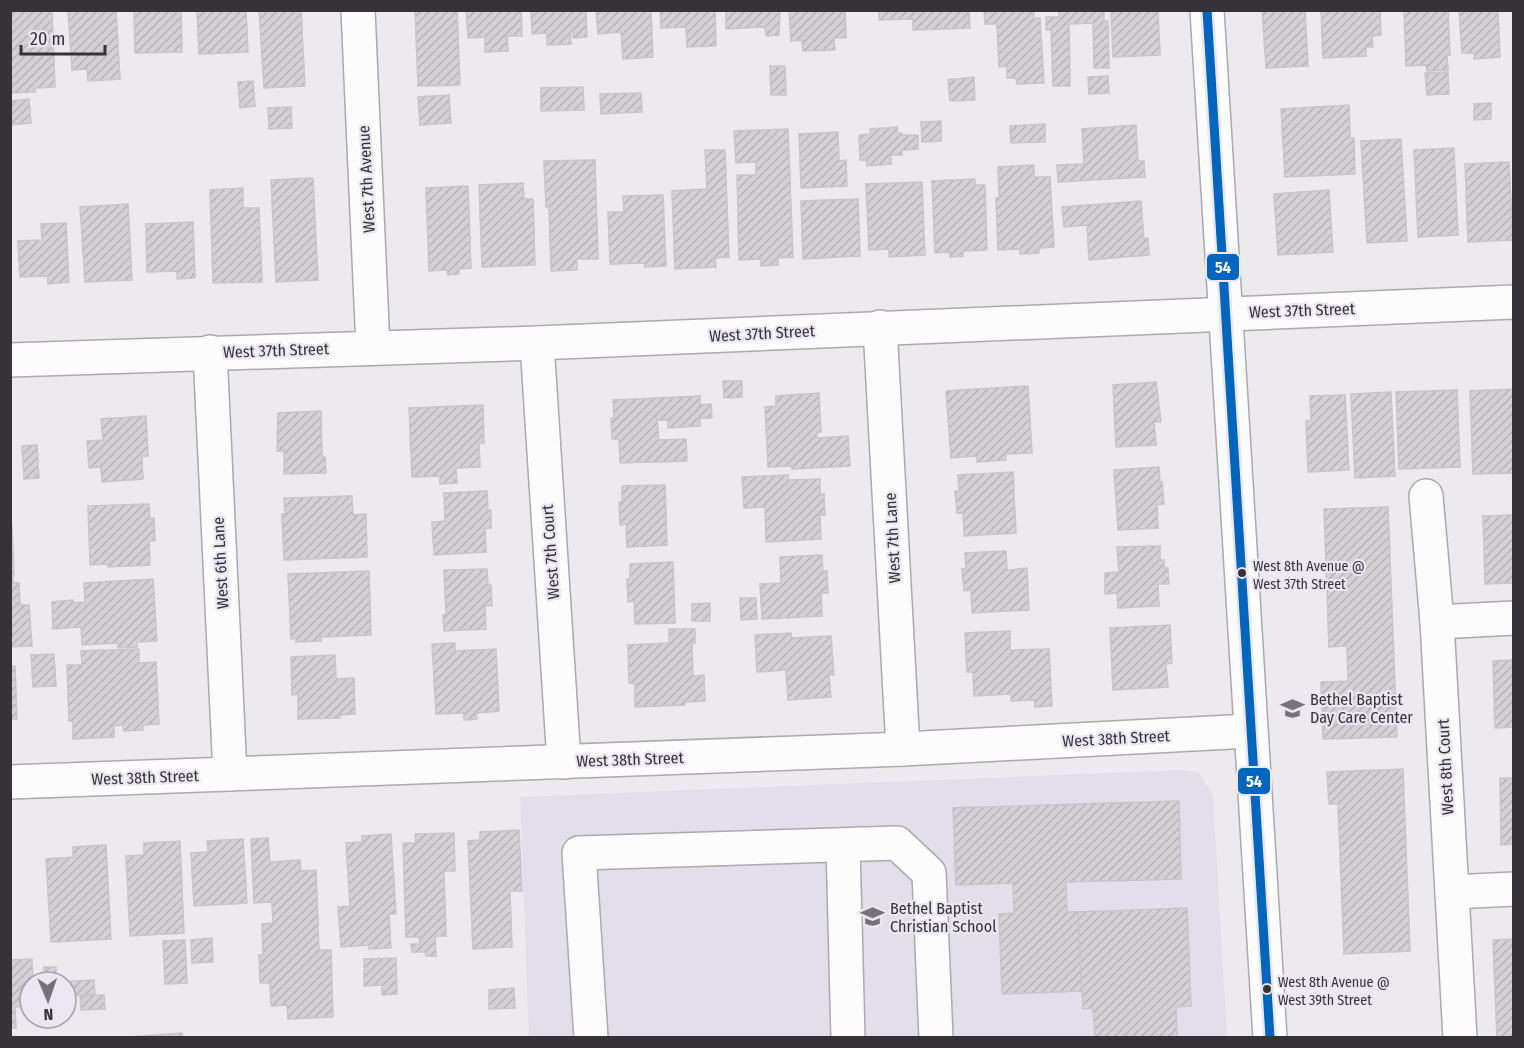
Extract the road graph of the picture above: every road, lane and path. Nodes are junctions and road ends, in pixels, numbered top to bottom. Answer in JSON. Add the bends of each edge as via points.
{"nodes":[{"id":1,"x":358,"y":10,"type":"edge"},
{"id":2,"x":1207,"y":10,"type":"edge"},
{"id":3,"x":1514,"y":302,"type":"edge"},
{"id":4,"x":1226,"y":313,"type":"junction"},
{"id":5,"x":880,"y":327,"type":"junction"},
{"id":6,"x":537,"y":343,"type":"junction"},
{"id":7,"x":374,"y":348,"type":"junction"},
{"id":8,"x":210,"y":352,"type":"junction"},
{"id":9,"x":10,"y":360,"type":"edge"},
{"id":10,"x":1426,"y":496,"type":"dead end"},
{"id":11,"x":1514,"y":618,"type":"edge"},
{"id":12,"x":1437,"y":622,"type":"junction"},
{"id":13,"x":1250,"y":731,"type":"junction"},
{"id":14,"x":903,"y":749,"type":"junction"},
{"id":15,"x":564,"y":762,"type":"junction"},
{"id":16,"x":231,"y":774,"type":"junction"},
{"id":17,"x":10,"y":782,"type":"edge"},
{"id":18,"x":843,"y":845,"type":"junction"},
{"id":19,"x":1514,"y":889,"type":"edge"},
{"id":20,"x":1452,"y":892,"type":"junction"},
{"id":21,"x":591,"y":1038,"type":"edge"},
{"id":22,"x":848,"y":1038,"type":"edge"},
{"id":23,"x":936,"y":1038,"type":"edge"},
{"id":24,"x":1270,"y":1038,"type":"edge"},
{"id":25,"x":1460,"y":1038,"type":"edge"}],
"edges":[{"from":1,"to":7,"type":"street","name":"West 7th Avenue"},
{"from":2,"to":4,"type":"street"},
{"from":3,"to":4,"type":"street","name":"West 37th Street"},
{"from":4,"to":5,"type":"street","name":"West 37th Street"},
{"from":4,"to":13,"type":"street"},
{"from":5,"to":6,"type":"street","name":"West 37th Street"},
{"from":5,"to":14,"type":"street","name":"West 7th Lane"},
{"from":6,"to":7,"type":"street","name":"West 37th Street"},
{"from":6,"to":15,"type":"street","name":"West 7th Court"},
{"from":7,"to":8,"type":"street","name":"West 37th Street"},
{"from":8,"to":9,"type":"street","name":"West 37th Street"},
{"from":8,"to":16,"type":"street","name":"West 6th Lane"},
{"from":10,"to":12,"type":"street","name":"West 8th Court"},
{"from":11,"to":12,"type":"street"},
{"from":12,"to":20,"type":"street","name":"West 8th Court"},
{"from":13,"to":14,"type":"street","name":"West 38th Street"},
{"from":13,"to":24,"type":"street"},
{"from":14,"to":15,"type":"street","name":"West 38th Street"},
{"from":15,"to":16,"type":"street","name":"West 38th Street"},
{"from":16,"to":17,"type":"street","name":"West 38th Street"},
{"from":18,"to":21,"type":"street","via":[[579,854]]},
{"from":18,"to":22,"type":"street"},
{"from":18,"to":23,"type":"street","via":[[897,843],[929,873]]},
{"from":19,"to":20,"type":"street"},
{"from":20,"to":25,"type":"street","name":"West 8th Court"}]}
